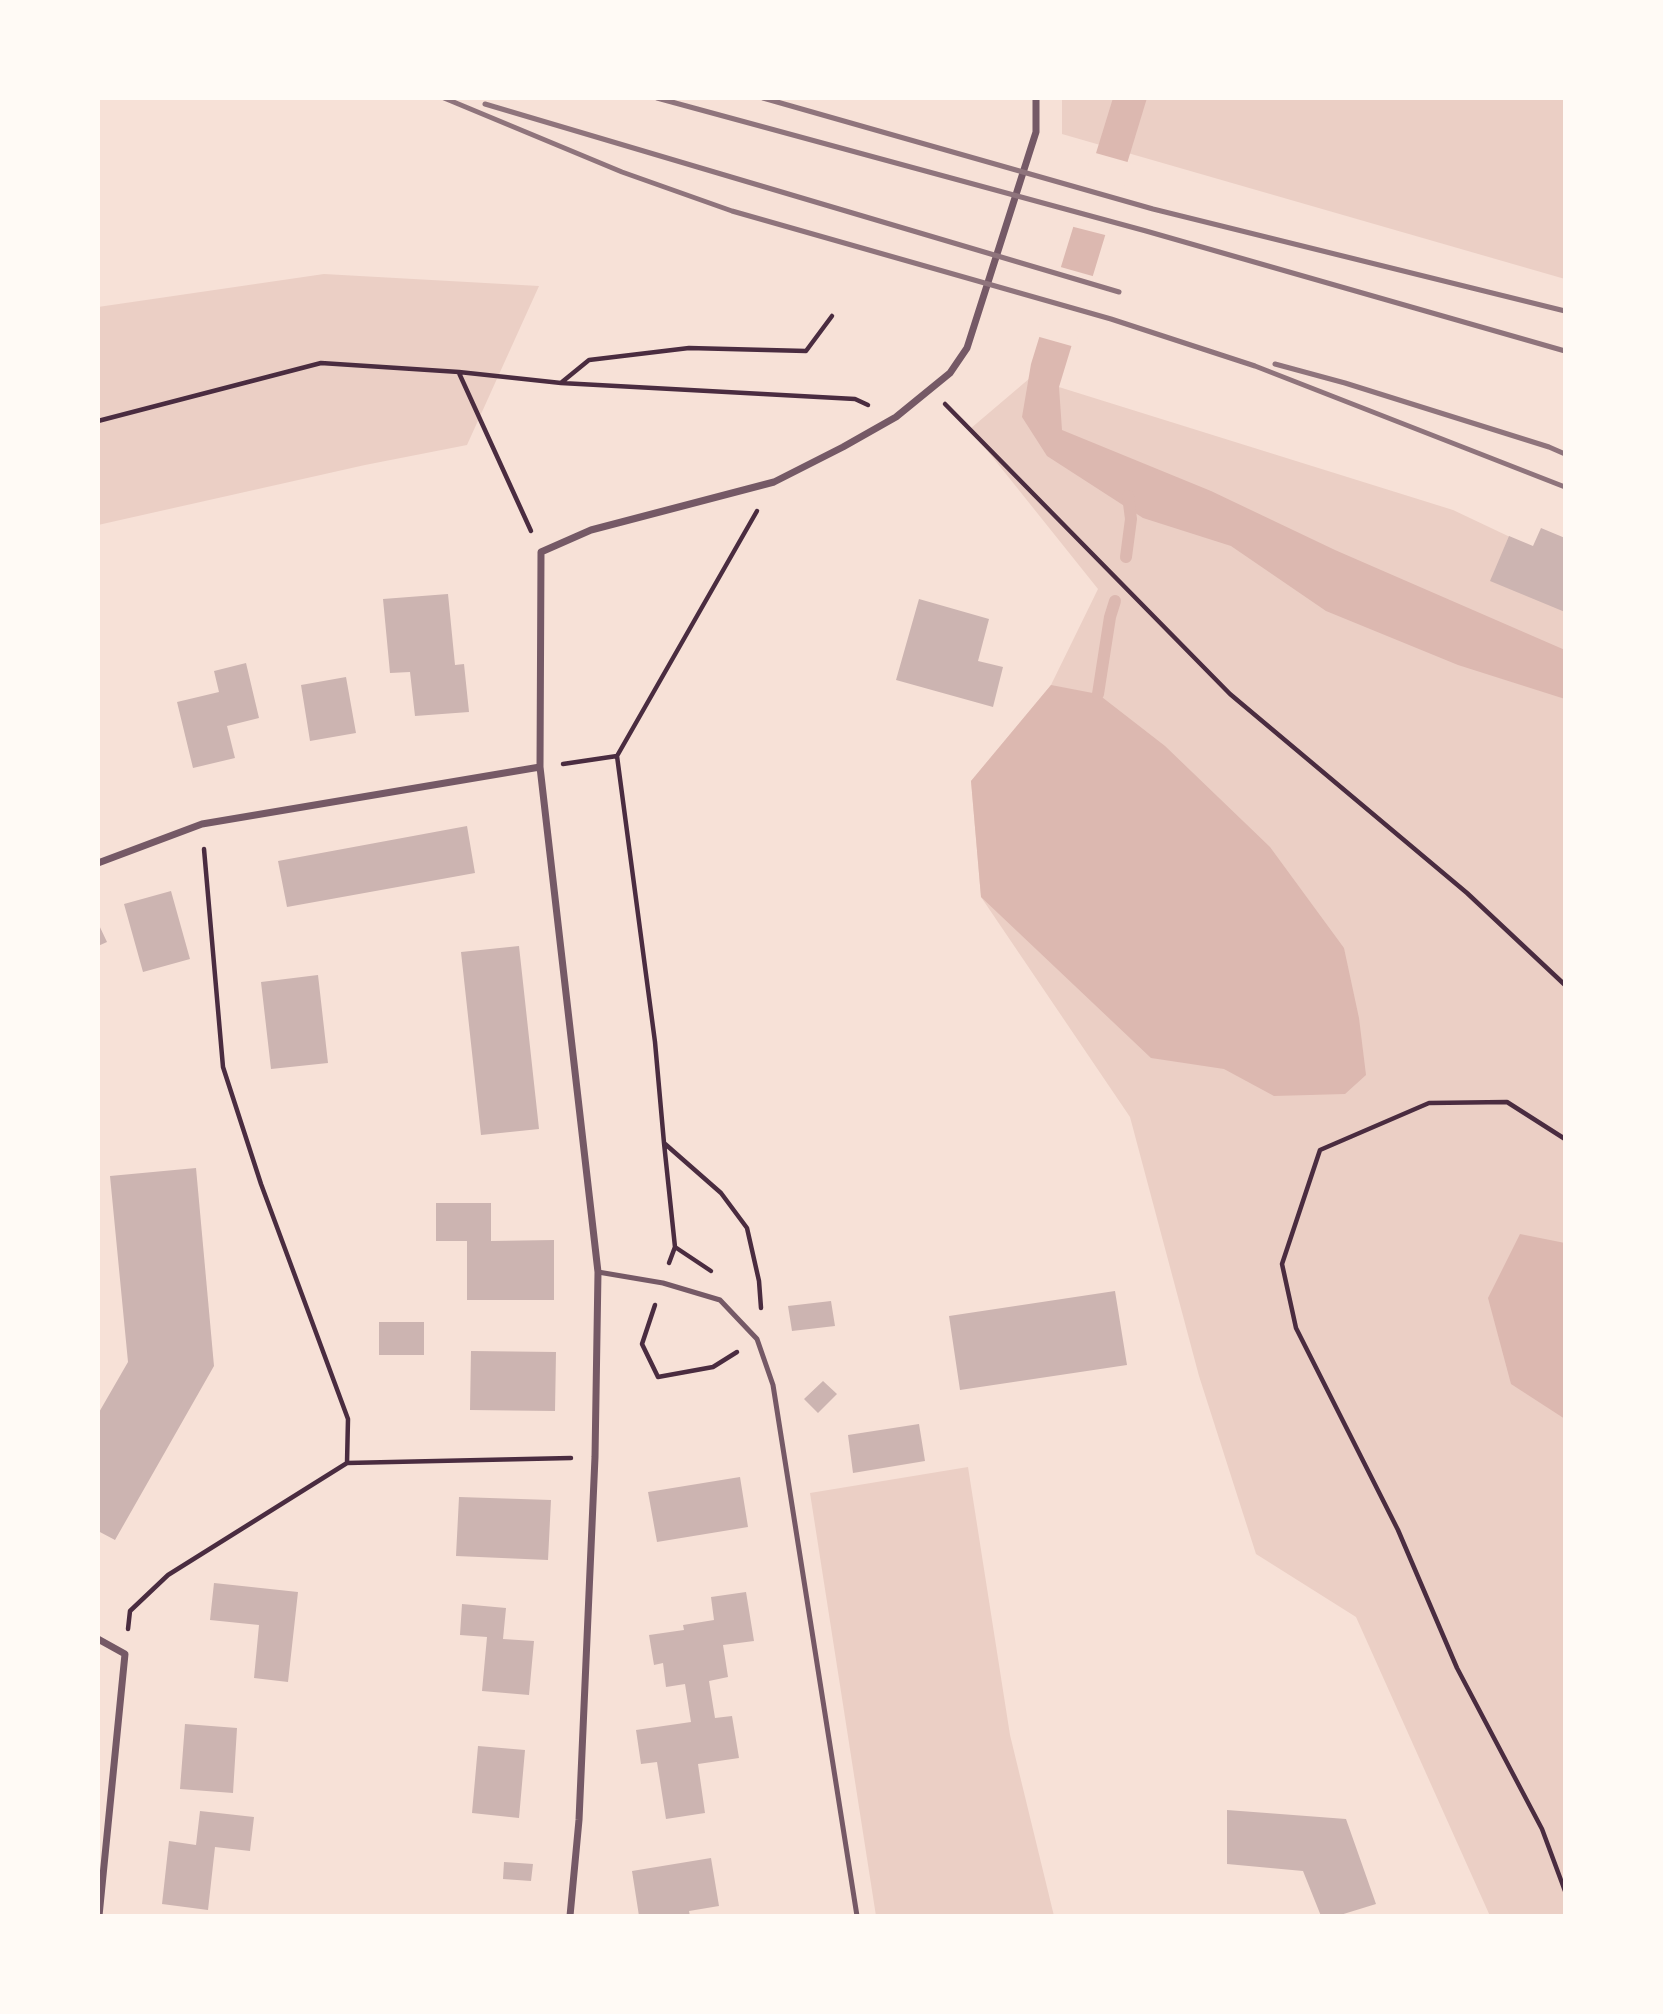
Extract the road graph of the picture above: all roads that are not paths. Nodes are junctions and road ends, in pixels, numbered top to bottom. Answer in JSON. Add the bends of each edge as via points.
{"nodes":[{"id":1,"x":1036,"y":98,"type":"edge"},
{"id":2,"x":540,"y":767,"type":"junction"},
{"id":3,"x":98,"y":863,"type":"edge"},
{"id":4,"x":598,"y":1272,"type":"junction"},
{"id":5,"x":98,"y":1639,"type":"edge"},
{"id":6,"x":99,"y":1916,"type":"edge"},
{"id":7,"x":570,"y":1916,"type":"edge"},
{"id":8,"x":857,"y":1916,"type":"edge"}],
"edges":[{"from":1,"to":2,"type":"street","via":[[1036,132],[967,348],[950,373],[895,417],[774,482],[591,530],[541,552]]},
{"from":2,"to":3,"type":"street","via":[[202,824]]},
{"from":2,"to":4,"type":"street"},
{"from":4,"to":7,"type":"street","via":[[595,1457],[579,1820]]},
{"from":4,"to":8,"type":"lane","via":[[663,1283],[720,1300],[757,1339],[773,1385]]},
{"from":5,"to":6,"type":"street","via":[[125,1654]]}]}
